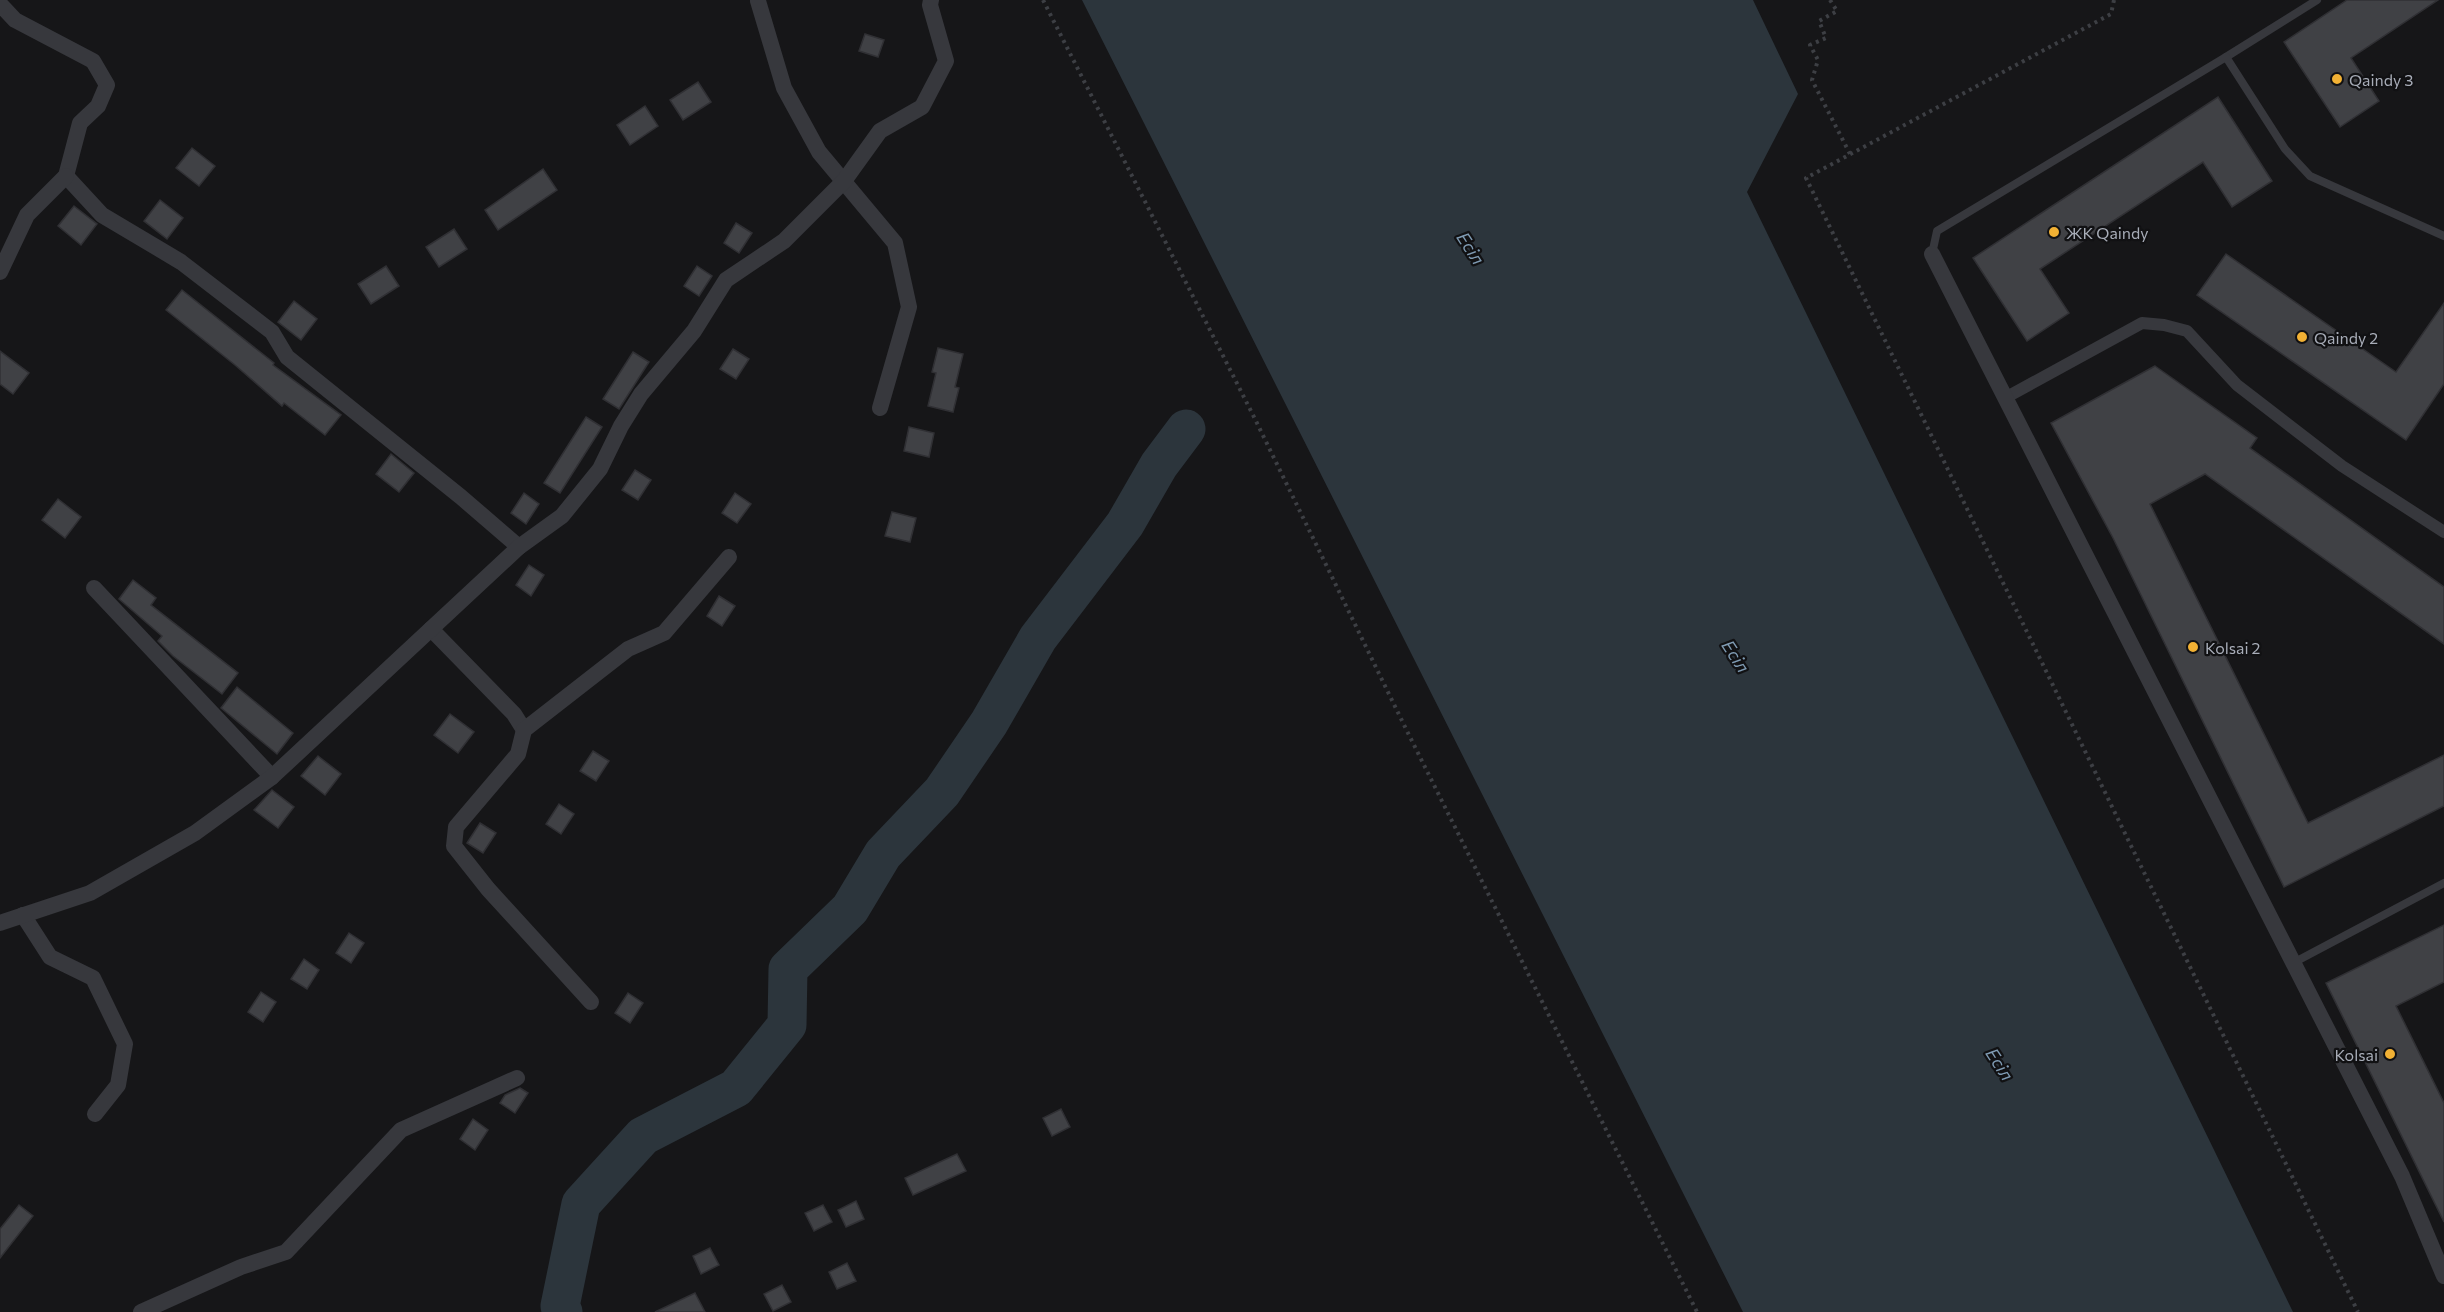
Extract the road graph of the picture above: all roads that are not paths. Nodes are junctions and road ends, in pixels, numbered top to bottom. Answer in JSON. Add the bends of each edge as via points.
{"nodes":[{"id":1,"x":931,"y":0,"type":"edge"},
{"id":2,"x":2317,"y":0,"type":"edge"},
{"id":3,"x":758,"y":1,"type":"edge"},
{"id":4,"x":0,"y":4,"type":"edge"},
{"id":5,"x":2226,"y":57,"type":"junction"},
{"id":6,"x":66,"y":176,"type":"junction"},
{"id":7,"x":843,"y":181,"type":"junction"},
{"id":8,"x":2444,"y":236,"type":"edge"},
{"id":9,"x":1932,"y":254,"type":"joint"},
{"id":10,"x":0,"y":272,"type":"edge"},
{"id":11,"x":2005,"y":398,"type":"junction"},
{"id":12,"x":880,"y":408,"type":"dead end"},
{"id":13,"x":2444,"y":532,"type":"edge"},
{"id":14,"x":519,"y":547,"type":"junction"},
{"id":15,"x":729,"y":556,"type":"dead end"},
{"id":16,"x":94,"y":588,"type":"dead end"},
{"id":17,"x":431,"y":629,"type":"junction"},
{"id":18,"x":524,"y":730,"type":"junction"},
{"id":19,"x":272,"y":777,"type":"junction"},
{"id":20,"x":2444,"y":883,"type":"edge"},
{"id":21,"x":23,"y":915,"type":"junction"},
{"id":22,"x":0,"y":923,"type":"edge"},
{"id":23,"x":2293,"y":963,"type":"junction"},
{"id":24,"x":591,"y":1002,"type":"dead end"},
{"id":25,"x":518,"y":1078,"type":"dead end"},
{"id":26,"x":95,"y":1113,"type":"dead end"},
{"id":27,"x":2444,"y":1275,"type":"edge"},
{"id":28,"x":141,"y":1312,"type":"edge"}],
"edges":[{"from":1,"to":7,"type":"street","via":[[946,61],[922,107],[880,131]]},
{"from":2,"to":5,"type":"lane"},
{"from":3,"to":7,"type":"street","via":[[784,88],[819,152]]},
{"from":4,"to":6,"type":"street","via":[[15,20],[93,61],[107,85],[98,106],[80,123]]},
{"from":5,"to":8,"type":"lane","via":[[2285,149],[2310,176]]},
{"from":5,"to":9,"type":"lane","via":[[1937,231]]},
{"from":6,"to":10,"type":"street","via":[[27,215]]},
{"from":6,"to":14,"type":"street","via":[[102,215],[181,262],[273,332],[287,357]]},
{"from":7,"to":12,"type":"street","via":[[895,243],[909,307]]},
{"from":7,"to":14,"type":"street","via":[[784,241],[726,280],[694,331],[641,394],[600,469],[562,516]]},
{"from":9,"to":11,"type":"street"},
{"from":11,"to":13,"type":"street","via":[[2142,323],[2187,331],[2237,385],[2342,466]]},
{"from":11,"to":23,"type":"street"},
{"from":14,"to":17,"type":"street"},
{"from":15,"to":18,"type":"street","via":[[664,633],[628,649]]},
{"from":16,"to":19,"type":"street"},
{"from":17,"to":18,"type":"street","via":[[514,714]]},
{"from":17,"to":19,"type":"street"},
{"from":18,"to":24,"type":"street","via":[[518,754],[456,827],[454,846]]},
{"from":19,"to":21,"type":"street","via":[[195,833],[90,894]]},
{"from":20,"to":23,"type":"lane"},
{"from":21,"to":22,"type":"street"},
{"from":21,"to":26,"type":"street","via":[[50,957],[93,978],[125,1044],[118,1084]]},
{"from":23,"to":27,"type":"street","via":[[2402,1176]]},
{"from":25,"to":28,"type":"street","via":[[401,1130],[286,1252],[241,1267]]}]}
